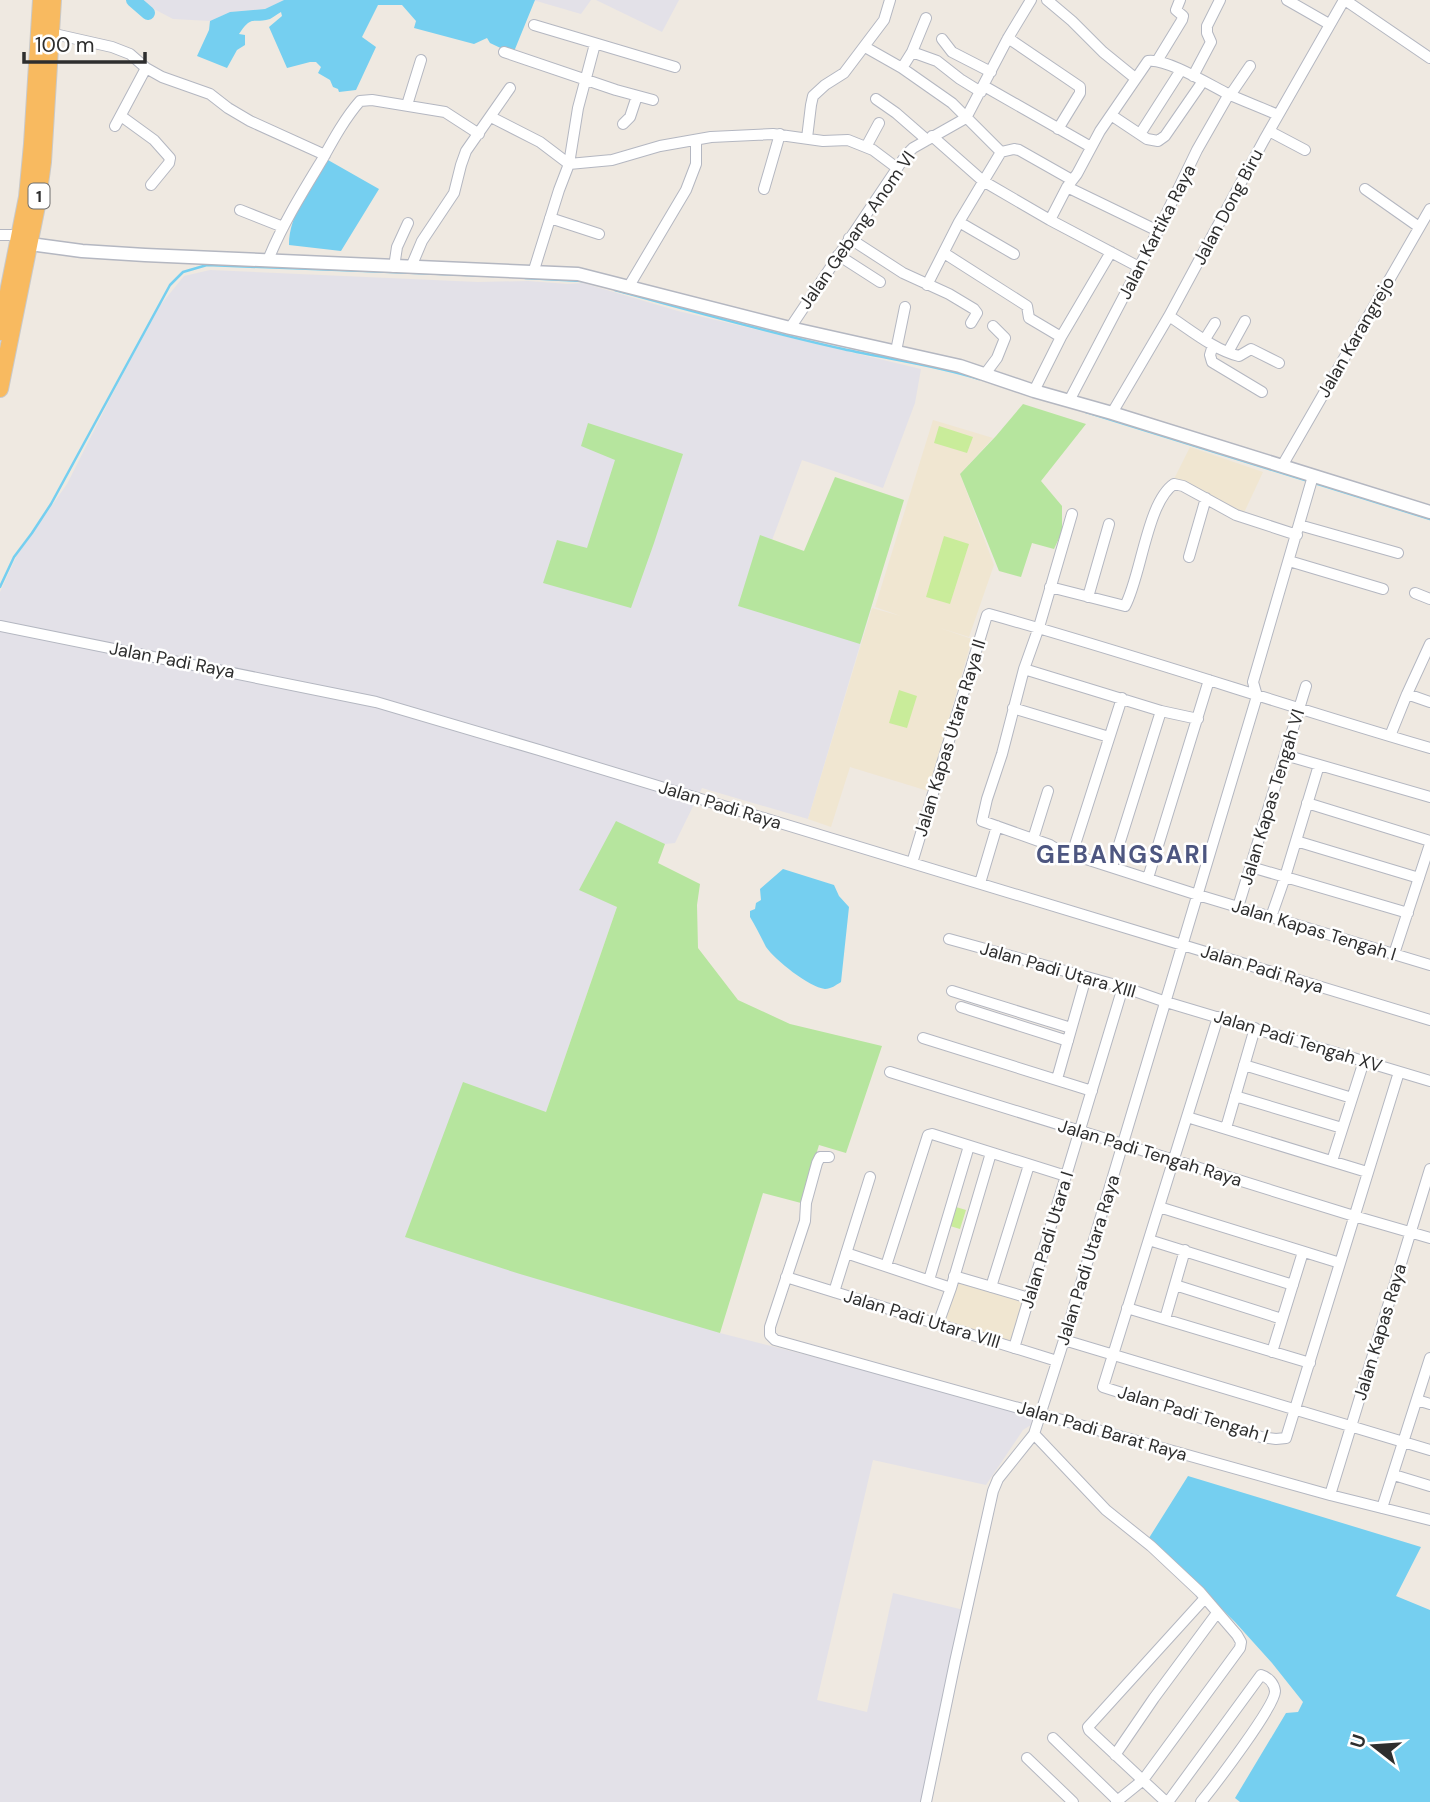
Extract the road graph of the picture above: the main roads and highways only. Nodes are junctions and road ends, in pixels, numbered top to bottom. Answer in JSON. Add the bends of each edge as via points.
{"nodes":[{"id":1,"x":41,"y":0,"type":"edge"},
{"id":2,"x":53,"y":0,"type":"edge"},
{"id":3,"x":25,"y":239,"type":"junction"},
{"id":4,"x":6,"y":276,"type":"edge"},
{"id":5,"x":0,"y":332,"type":"edge"},
{"id":6,"x":0,"y":389,"type":"edge"}],
"edges":[{"from":1,"to":3,"type":"highway","number":"1"},
{"from":2,"to":3,"type":"highway","number":"1","via":[[43,162]]},
{"from":3,"to":4,"type":"highway","number":"1"},
{"from":3,"to":6,"type":"highway","number":"1"},
{"from":4,"to":5,"type":"highway","number":"1"}]}
